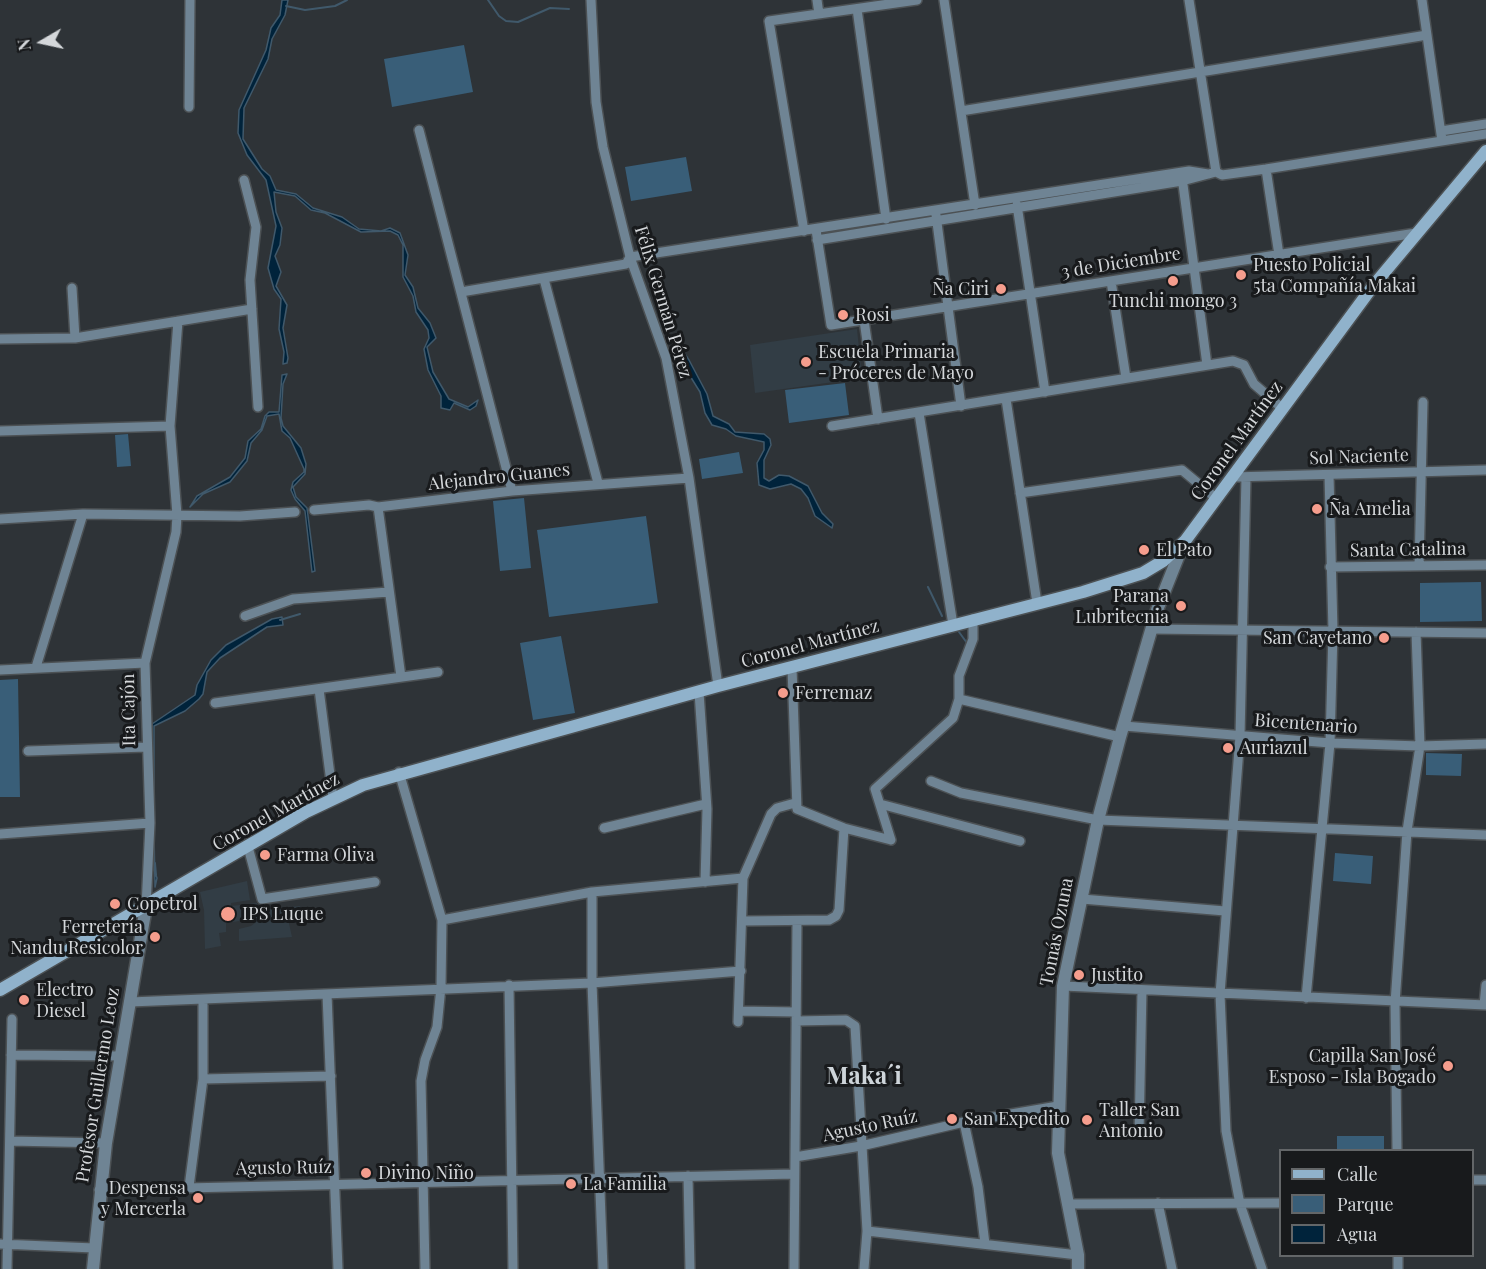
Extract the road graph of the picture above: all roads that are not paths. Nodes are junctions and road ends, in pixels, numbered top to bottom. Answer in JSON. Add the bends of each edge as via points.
{"nodes":[{"id":1,"x":190,"y":0,"type":"edge"},
{"id":2,"x":591,"y":0,"type":"edge"},
{"id":3,"x":817,"y":0,"type":"edge"},
{"id":4,"x":917,"y":0,"type":"edge"},
{"id":5,"x":944,"y":0,"type":"edge"},
{"id":6,"x":1189,"y":0,"type":"edge"},
{"id":7,"x":1422,"y":0,"type":"edge"},
{"id":8,"x":856,"y":9,"type":"junction"},
{"id":9,"x":819,"y":14,"type":"junction"},
{"id":10,"x":1427,"y":35,"type":"junction"},
{"id":11,"x":1200,"y":73,"type":"junction"},
{"id":12,"x":189,"y":107,"type":"dead end"},
{"id":13,"x":961,"y":111,"type":"junction"},
{"id":14,"x":1486,"y":124,"type":"edge"},
{"id":15,"x":419,"y":130,"type":"dead end"},
{"id":16,"x":1441,"y":131,"type":"junction"},
{"id":17,"x":1486,"y":134,"type":"edge"},
{"id":18,"x":1442,"y":141,"type":"junction"},
{"id":19,"x":1486,"y":151,"type":"edge"},
{"id":20,"x":1266,"y":169,"type":"junction"},
{"id":21,"x":1212,"y":173,"type":"junction"},
{"id":22,"x":1182,"y":177,"type":"junction"},
{"id":23,"x":244,"y":180,"type":"dead end"},
{"id":24,"x":1016,"y":203,"type":"junction"},
{"id":25,"x":975,"y":205,"type":"junction"},
{"id":26,"x":936,"y":216,"type":"junction"},
{"id":27,"x":886,"y":219,"type":"junction"},
{"id":28,"x":816,"y":230,"type":"junction"},
{"id":29,"x":804,"y":231,"type":"junction"},
{"id":30,"x":1416,"y":233,"type":"junction"},
{"id":31,"x":818,"y":240,"type":"junction"},
{"id":32,"x":1280,"y":255,"type":"junction"},
{"id":33,"x":630,"y":257,"type":"junction"},
{"id":34,"x":1194,"y":268,"type":"junction"},
{"id":35,"x":544,"y":279,"type":"junction"},
{"id":36,"x":1111,"y":281,"type":"junction"},
{"id":37,"x":72,"y":288,"type":"dead end"},
{"id":38,"x":461,"y":292,"type":"junction"},
{"id":39,"x":1030,"y":294,"type":"junction"},
{"id":40,"x":948,"y":307,"type":"junction"},
{"id":41,"x":252,"y":309,"type":"junction"},
{"id":42,"x":864,"y":320,"type":"junction"},
{"id":43,"x":178,"y":321,"type":"junction"},
{"id":44,"x":75,"y":338,"type":"junction"},
{"id":45,"x":0,"y":339,"type":"edge"},
{"id":46,"x":1208,"y":365,"type":"junction"},
{"id":47,"x":1126,"y":378,"type":"junction"},
{"id":48,"x":1045,"y":392,"type":"junction"},
{"id":49,"x":1006,"y":399,"type":"junction"},
{"id":50,"x":1423,"y":402,"type":"dead end"},
{"id":51,"x":961,"y":406,"type":"junction"},
{"id":52,"x":258,"y":407,"type":"dead end"},
{"id":53,"x":1283,"y":409,"type":"junction"},
{"id":54,"x":919,"y":413,"type":"junction"},
{"id":55,"x":878,"y":419,"type":"junction"},
{"id":56,"x":170,"y":426,"type":"junction"},
{"id":57,"x":832,"y":426,"type":"dead end"},
{"id":58,"x":0,"y":431,"type":"edge"},
{"id":59,"x":1486,"y":470,"type":"edge"},
{"id":60,"x":1421,"y":472,"type":"junction"},
{"id":61,"x":1329,"y":475,"type":"junction"},
{"id":62,"x":1233,"y":477,"type":"junction"},
{"id":63,"x":1246,"y":477,"type":"junction"},
{"id":64,"x":689,"y":478,"type":"junction"},
{"id":65,"x":598,"y":483,"type":"junction"},
{"id":66,"x":512,"y":491,"type":"junction"},
{"id":67,"x":1020,"y":493,"type":"junction"},
{"id":68,"x":1217,"y":499,"type":"junction"},
{"id":69,"x":378,"y":507,"type":"junction"},
{"id":70,"x":314,"y":510,"type":"dead end"},
{"id":71,"x":295,"y":512,"type":"dead end"},
{"id":72,"x":83,"y":514,"type":"junction"},
{"id":73,"x":177,"y":515,"type":"junction"},
{"id":74,"x":0,"y":519,"type":"edge"},
{"id":75,"x":1185,"y":540,"type":"junction"},
{"id":76,"x":1163,"y":561,"type":"junction"},
{"id":77,"x":1486,"y":565,"type":"edge"},
{"id":78,"x":1419,"y":566,"type":"junction"},
{"id":79,"x":1330,"y":567,"type":"junction"},
{"id":80,"x":389,"y":592,"type":"junction"},
{"id":81,"x":1037,"y":603,"type":"junction"},
{"id":82,"x":1157,"y":610,"type":"junction"},
{"id":83,"x":245,"y":616,"type":"dead end"},
{"id":84,"x":973,"y":619,"type":"junction"},
{"id":85,"x":953,"y":625,"type":"junction"},
{"id":86,"x":1151,"y":629,"type":"junction"},
{"id":87,"x":1244,"y":630,"type":"junction"},
{"id":88,"x":1333,"y":631,"type":"junction"},
{"id":89,"x":1416,"y":632,"type":"junction"},
{"id":90,"x":1486,"y":633,"type":"edge"},
{"id":91,"x":145,"y":663,"type":"junction"},
{"id":92,"x":36,"y":668,"type":"junction"},
{"id":93,"x":792,"y":668,"type":"junction"},
{"id":94,"x":0,"y":670,"type":"edge"},
{"id":95,"x":438,"y":672,"type":"dead end"},
{"id":96,"x":401,"y":677,"type":"junction"},
{"id":97,"x":718,"y":686,"type":"junction"},
{"id":98,"x":319,"y":688,"type":"junction"},
{"id":99,"x":699,"y":692,"type":"junction"},
{"id":100,"x":959,"y":699,"type":"junction"},
{"id":101,"x":215,"y":703,"type":"dead end"},
{"id":102,"x":1122,"y":731,"type":"junction"},
{"id":103,"x":1240,"y":736,"type":"junction"},
{"id":104,"x":1330,"y":743,"type":"junction"},
{"id":105,"x":1486,"y":744,"type":"edge"},
{"id":106,"x":1420,"y":746,"type":"junction"},
{"id":107,"x":146,"y":747,"type":"junction"},
{"id":108,"x":28,"y":752,"type":"dead end"},
{"id":109,"x":399,"y":772,"type":"junction"},
{"id":110,"x":931,"y":781,"type":"dead end"},
{"id":111,"x":333,"y":798,"type":"junction"},
{"id":112,"x":795,"y":803,"type":"junction"},
{"id":113,"x":706,"y":804,"type":"junction"},
{"id":114,"x":880,"y":804,"type":"junction"},
{"id":115,"x":1098,"y":820,"type":"junction"},
{"id":116,"x":150,"y":823,"type":"junction"},
{"id":117,"x":1235,"y":823,"type":"junction"},
{"id":118,"x":1321,"y":827,"type":"junction"},
{"id":119,"x":604,"y":828,"type":"dead end"},
{"id":120,"x":844,"y":828,"type":"junction"},
{"id":121,"x":1407,"y":831,"type":"junction"},
{"id":122,"x":0,"y":834,"type":"edge"},
{"id":123,"x":1486,"y":835,"type":"edge"},
{"id":124,"x":1020,"y":841,"type":"dead end"},
{"id":125,"x":248,"y":847,"type":"junction"},
{"id":126,"x":743,"y":878,"type":"junction"},
{"id":127,"x":375,"y":882,"type":"dead end"},
{"id":128,"x":705,"y":882,"type":"junction"},
{"id":129,"x":592,"y":892,"type":"junction"},
{"id":130,"x":1082,"y":899,"type":"junction"},
{"id":131,"x":152,"y":903,"type":"junction"},
{"id":132,"x":1225,"y":910,"type":"junction"},
{"id":133,"x":442,"y":920,"type":"junction"},
{"id":134,"x":743,"y":921,"type":"junction"},
{"id":135,"x":797,"y":921,"type":"junction"},
{"id":136,"x":741,"y":971,"type":"junction"},
{"id":137,"x":592,"y":983,"type":"junction"},
{"id":138,"x":509,"y":985,"type":"junction"},
{"id":139,"x":1486,"y":985,"type":"edge"},
{"id":140,"x":1063,"y":986,"type":"junction"},
{"id":141,"x":441,"y":987,"type":"junction"},
{"id":142,"x":0,"y":990,"type":"edge"},
{"id":143,"x":1142,"y":990,"type":"junction"},
{"id":144,"x":327,"y":994,"type":"junction"},
{"id":145,"x":1220,"y":994,"type":"junction"},
{"id":146,"x":1306,"y":998,"type":"junction"},
{"id":147,"x":203,"y":1000,"type":"junction"},
{"id":148,"x":130,"y":1002,"type":"junction"},
{"id":149,"x":1395,"y":1003,"type":"junction"},
{"id":150,"x":1485,"y":1005,"type":"edge"},
{"id":151,"x":740,"y":1011,"type":"junction"},
{"id":152,"x":796,"y":1017,"type":"junction"},
{"id":153,"x":12,"y":1019,"type":"dead end"},
{"id":154,"x":738,"y":1022,"type":"dead end"},
{"id":155,"x":11,"y":1054,"type":"junction"},
{"id":156,"x":120,"y":1056,"type":"junction"},
{"id":157,"x":331,"y":1076,"type":"junction"},
{"id":158,"x":203,"y":1079,"type":"junction"},
{"id":159,"x":1058,"y":1106,"type":"junction"},
{"id":160,"x":964,"y":1122,"type":"junction"},
{"id":161,"x":1139,"y":1134,"type":"dead end"},
{"id":162,"x":10,"y":1141,"type":"junction"},
{"id":163,"x":106,"y":1143,"type":"junction"},
{"id":164,"x":861,"y":1146,"type":"junction"},
{"id":165,"x":1397,"y":1149,"type":"edge"},
{"id":166,"x":795,"y":1157,"type":"junction"},
{"id":167,"x":794,"y":1174,"type":"junction"},
{"id":168,"x":688,"y":1176,"type":"junction"},
{"id":169,"x":600,"y":1178,"type":"junction"},
{"id":170,"x":512,"y":1180,"type":"junction"},
{"id":171,"x":423,"y":1182,"type":"junction"},
{"id":172,"x":334,"y":1184,"type":"junction"},
{"id":173,"x":189,"y":1187,"type":"junction"},
{"id":174,"x":99,"y":1190,"type":"junction"},
{"id":175,"x":1158,"y":1203,"type":"junction"},
{"id":176,"x":1279,"y":1203,"type":"edge"},
{"id":177,"x":1067,"y":1204,"type":"junction"},
{"id":178,"x":1240,"y":1204,"type":"junction"},
{"id":179,"x":867,"y":1231,"type":"junction"},
{"id":180,"x":985,"y":1244,"type":"junction"},
{"id":181,"x":4,"y":1245,"type":"edge"},
{"id":182,"x":94,"y":1248,"type":"junction"},
{"id":183,"x":1078,"y":1255,"type":"junction"},
{"id":184,"x":7,"y":1269,"type":"edge"},
{"id":185,"x":93,"y":1269,"type":"edge"},
{"id":186,"x":338,"y":1269,"type":"edge"},
{"id":187,"x":425,"y":1269,"type":"edge"},
{"id":188,"x":513,"y":1269,"type":"edge"},
{"id":189,"x":603,"y":1269,"type":"edge"},
{"id":190,"x":690,"y":1269,"type":"edge"},
{"id":191,"x":794,"y":1269,"type":"edge"},
{"id":192,"x":864,"y":1269,"type":"edge"},
{"id":193,"x":1078,"y":1269,"type":"edge"},
{"id":194,"x":1172,"y":1269,"type":"edge"},
{"id":195,"x":1262,"y":1269,"type":"edge"}],
"edges":[{"from":1,"to":12,"type":"street"},
{"from":2,"to":33,"type":"street","name":"Félix Germán Pérez","via":[[596,102]]},
{"from":3,"to":9,"type":"street"},
{"from":4,"to":8,"type":"street"},
{"from":5,"to":13,"type":"street"},
{"from":6,"to":11,"type":"street"},
{"from":7,"to":10,"type":"street"},
{"from":8,"to":9,"type":"street"},
{"from":8,"to":27,"type":"street"},
{"from":9,"to":29,"type":"street","via":[[769,21]]},
{"from":10,"to":11,"type":"street"},
{"from":10,"to":16,"type":"street"},
{"from":11,"to":13,"type":"street"},
{"from":11,"to":21,"type":"street"},
{"from":13,"to":25,"type":"street"},
{"from":14,"to":16,"type":"street"},
{"from":15,"to":38,"type":"street"},
{"from":16,"to":18,"type":"street"},
{"from":17,"to":18,"type":"street"},
{"from":18,"to":20,"type":"street"},
{"from":19,"to":30,"type":"main road","name":"Coronel Martínez"},
{"from":20,"to":21,"type":"street"},
{"from":20,"to":32,"type":"street"},
{"from":21,"to":22,"type":"street"},
{"from":22,"to":24,"type":"street"},
{"from":22,"to":34,"type":"street"},
{"from":23,"to":41,"type":"street","via":[[256,226],[250,280]]},
{"from":24,"to":25,"type":"street"},
{"from":24,"to":26,"type":"street"},
{"from":24,"to":39,"type":"street"},
{"from":25,"to":26,"type":"street"},
{"from":26,"to":27,"type":"street"},
{"from":26,"to":31,"type":"street"},
{"from":26,"to":40,"type":"street"},
{"from":27,"to":28,"type":"street"},
{"from":28,"to":29,"type":"street"},
{"from":28,"to":31,"type":"street"},
{"from":29,"to":33,"type":"street"},
{"from":30,"to":32,"type":"street","name":"3 de Diciembre"},
{"from":30,"to":53,"type":"main road","name":"Coronel Martínez"},
{"from":31,"to":42,"type":"street","name":"3 de Diciembre","via":[[831,325]]},
{"from":32,"to":34,"type":"street","name":"3 de Diciembre"},
{"from":33,"to":35,"type":"street","via":[[626,264]]},
{"from":33,"to":64,"type":"street","name":"Félix Germán Pérez","via":[[666,358]]},
{"from":34,"to":36,"type":"street","name":"3 de Diciembre"},
{"from":34,"to":46,"type":"street"},
{"from":35,"to":38,"type":"street"},
{"from":35,"to":65,"type":"street"},
{"from":36,"to":39,"type":"street","name":"3 de Diciembre"},
{"from":36,"to":47,"type":"street"},
{"from":37,"to":44,"type":"street"},
{"from":38,"to":66,"type":"street"},
{"from":39,"to":40,"type":"street","name":"3 de Diciembre"},
{"from":39,"to":48,"type":"street"},
{"from":40,"to":42,"type":"street","name":"3 de Diciembre"},
{"from":40,"to":51,"type":"street"},
{"from":41,"to":43,"type":"street"},
{"from":41,"to":52,"type":"street"},
{"from":42,"to":55,"type":"street"},
{"from":43,"to":44,"type":"street"},
{"from":43,"to":56,"type":"street","name":"Ita Cajón"},
{"from":44,"to":45,"type":"street"},
{"from":46,"to":47,"type":"street"},
{"from":46,"to":53,"type":"street","via":[[1242,363],[1254,384]]},
{"from":47,"to":48,"type":"street"},
{"from":48,"to":49,"type":"street"},
{"from":49,"to":51,"type":"street"},
{"from":49,"to":67,"type":"street"},
{"from":50,"to":60,"type":"street"},
{"from":51,"to":54,"type":"street"},
{"from":53,"to":62,"type":"main road","name":"Coronel Martínez"},
{"from":54,"to":55,"type":"street"},
{"from":54,"to":85,"type":"street"},
{"from":55,"to":57,"type":"street"},
{"from":56,"to":58,"type":"street"},
{"from":56,"to":73,"type":"street","name":"Ita Cajón"},
{"from":59,"to":60,"type":"street","name":"Sol Naciente"},
{"from":60,"to":61,"type":"street","name":"Sol Naciente"},
{"from":60,"to":78,"type":"street"},
{"from":61,"to":63,"type":"street","name":"Sol Naciente"},
{"from":61,"to":79,"type":"street"},
{"from":62,"to":63,"type":"street","name":"Sol Naciente"},
{"from":62,"to":68,"type":"main road","name":"Coronel Martínez"},
{"from":63,"to":87,"type":"street"},
{"from":64,"to":65,"type":"street","name":"Alejandro Guanes"},
{"from":64,"to":97,"type":"street","name":"Félix Germán Pérez"},
{"from":65,"to":66,"type":"street","name":"Alejandro Guanes"},
{"from":66,"to":69,"type":"street","name":"Alejandro Guanes"},
{"from":67,"to":68,"type":"street","via":[[1182,470]]},
{"from":67,"to":81,"type":"street"},
{"from":68,"to":75,"type":"main road","name":"Coronel Martínez"},
{"from":69,"to":70,"type":"street","name":"Alejandro Guanes"},
{"from":69,"to":80,"type":"street"},
{"from":71,"to":73,"type":"street"},
{"from":72,"to":73,"type":"street"},
{"from":72,"to":74,"type":"street"},
{"from":72,"to":92,"type":"street"},
{"from":73,"to":91,"type":"street","name":"Ita Cajón","via":[[173,550]]},
{"from":75,"to":76,"type":"main road","name":"Coronel Martínez"},
{"from":75,"to":82,"type":"street","name":"Tomás Ozuna"},
{"from":76,"to":81,"type":"main road","name":"Coronel Martínez","via":[[1116,582]]},
{"from":76,"to":82,"type":"street","name":"Tomás Ozuna"},
{"from":77,"to":78,"type":"street","name":"Santa Catalina"},
{"from":78,"to":79,"type":"street","name":"Santa Catalina"},
{"from":79,"to":88,"type":"street"},
{"from":80,"to":83,"type":"street","via":[[293,599]]},
{"from":80,"to":96,"type":"street"},
{"from":81,"to":84,"type":"main road","name":"Coronel Martínez"},
{"from":82,"to":86,"type":"street","name":"Tomás Ozuna"},
{"from":84,"to":85,"type":"main road","name":"Coronel Martínez"},
{"from":84,"to":100,"type":"street","via":[[973,639],[959,676]]},
{"from":85,"to":93,"type":"main road","name":"Coronel Martínez"},
{"from":86,"to":87,"type":"street"},
{"from":86,"to":102,"type":"street","name":"Tomás Ozuna"},
{"from":87,"to":88,"type":"street"},
{"from":87,"to":103,"type":"street"},
{"from":88,"to":89,"type":"street"},
{"from":88,"to":104,"type":"street"},
{"from":89,"to":90,"type":"street"},
{"from":89,"to":106,"type":"street"},
{"from":91,"to":92,"type":"street"},
{"from":91,"to":107,"type":"street","name":"Ita Cajón"},
{"from":92,"to":94,"type":"street"},
{"from":93,"to":97,"type":"main road","name":"Coronel Martínez"},
{"from":93,"to":112,"type":"street"},
{"from":95,"to":96,"type":"street"},
{"from":96,"to":98,"type":"street"},
{"from":97,"to":99,"type":"main road","name":"Coronel Martínez"},
{"from":98,"to":101,"type":"street"},
{"from":98,"to":111,"type":"street"},
{"from":99,"to":109,"type":"main road","name":"Coronel Martínez"},
{"from":99,"to":113,"type":"street"},
{"from":100,"to":102,"type":"street","name":"Bicentenario"},
{"from":100,"to":114,"type":"street","via":[[953,718],[877,786]]},
{"from":102,"to":103,"type":"street","name":"Bicentenario"},
{"from":102,"to":115,"type":"street","name":"Tomás Ozuna"},
{"from":103,"to":104,"type":"street","name":"Bicentenario"},
{"from":103,"to":117,"type":"street"},
{"from":104,"to":106,"type":"street","name":"Bicentenario"},
{"from":104,"to":118,"type":"street"},
{"from":105,"to":106,"type":"street","name":"Bicentenario"},
{"from":106,"to":121,"type":"street"},
{"from":107,"to":108,"type":"street"},
{"from":107,"to":116,"type":"street","name":"Ita Cajón"},
{"from":109,"to":111,"type":"main road","name":"Coronel Martínez"},
{"from":109,"to":133,"type":"street"},
{"from":110,"to":115,"type":"street","via":[[962,793]]},
{"from":111,"to":125,"type":"main road","name":"Coronel Martínez"},
{"from":112,"to":120,"type":"street","via":[[797,809]]},
{"from":112,"to":126,"type":"street","via":[[771,814]]},
{"from":113,"to":119,"type":"street"},
{"from":113,"to":128,"type":"street"},
{"from":114,"to":120,"type":"street","via":[[891,840]]},
{"from":114,"to":124,"type":"street"},
{"from":115,"to":117,"type":"street"},
{"from":115,"to":130,"type":"street","name":"Tomás Ozuna"},
{"from":116,"to":122,"type":"street"},
{"from":116,"to":131,"type":"street","name":"Ita Cajón"},
{"from":117,"to":118,"type":"street"},
{"from":117,"to":132,"type":"street"},
{"from":118,"to":121,"type":"street"},
{"from":118,"to":146,"type":"street"},
{"from":120,"to":135,"type":"street","via":[[839,910],[829,920]]},
{"from":121,"to":123,"type":"street"},
{"from":121,"to":149,"type":"street"},
{"from":125,"to":127,"type":"street","via":[[262,899]]},
{"from":125,"to":131,"type":"main road","name":"Coronel Martínez"},
{"from":126,"to":128,"type":"street"},
{"from":126,"to":134,"type":"street"},
{"from":128,"to":129,"type":"street"},
{"from":129,"to":133,"type":"street"},
{"from":129,"to":137,"type":"street"},
{"from":130,"to":132,"type":"street"},
{"from":130,"to":140,"type":"street","name":"Tomás Ozuna"},
{"from":131,"to":142,"type":"main road","name":"Coronel Martínez"},
{"from":131,"to":148,"type":"street","name":"Profesor Guillermo Leoz"},
{"from":132,"to":145,"type":"street"},
{"from":133,"to":141,"type":"street"},
{"from":134,"to":135,"type":"street"},
{"from":134,"to":136,"type":"street"},
{"from":135,"to":152,"type":"street"},
{"from":136,"to":137,"type":"street"},
{"from":136,"to":151,"type":"street"},
{"from":137,"to":138,"type":"street"},
{"from":137,"to":169,"type":"street"},
{"from":138,"to":141,"type":"street"},
{"from":138,"to":170,"type":"street"},
{"from":139,"to":150,"type":"street"},
{"from":140,"to":143,"type":"street"},
{"from":140,"to":159,"type":"street","name":"Tomás Ozuna"},
{"from":141,"to":144,"type":"street"},
{"from":141,"to":171,"type":"street","via":[[437,1027],[421,1081]]},
{"from":143,"to":145,"type":"street"},
{"from":143,"to":161,"type":"street"},
{"from":144,"to":147,"type":"street"},
{"from":144,"to":157,"type":"street"},
{"from":145,"to":146,"type":"street"},
{"from":145,"to":178,"type":"street","via":[[1226,1131]]},
{"from":146,"to":149,"type":"street"},
{"from":147,"to":148,"type":"street"},
{"from":147,"to":158,"type":"street"},
{"from":148,"to":156,"type":"street","name":"Profesor Guillermo Leoz"},
{"from":149,"to":150,"type":"street"},
{"from":149,"to":165,"type":"street"},
{"from":151,"to":152,"type":"street"},
{"from":151,"to":154,"type":"street"},
{"from":152,"to":164,"type":"street","via":[[846,1020],[855,1026]]},
{"from":152,"to":166,"type":"street"},
{"from":153,"to":155,"type":"street"},
{"from":155,"to":156,"type":"street"},
{"from":155,"to":162,"type":"street"},
{"from":156,"to":163,"type":"street","name":"Profesor Guillermo Leoz"},
{"from":157,"to":158,"type":"street"},
{"from":157,"to":172,"type":"street"},
{"from":158,"to":173,"type":"street"},
{"from":159,"to":160,"type":"street","name":"Agusto Ruíz"},
{"from":159,"to":177,"type":"street","name":"Tomás Ozuna","via":[[1058,1153]]},
{"from":160,"to":164,"type":"street","name":"Agusto Ruíz"},
{"from":160,"to":180,"type":"street"},
{"from":162,"to":163,"type":"street"},
{"from":162,"to":181,"type":"street"},
{"from":163,"to":174,"type":"street","name":"Profesor Guillermo Leoz"},
{"from":164,"to":166,"type":"street","name":"Agusto Ruíz"},
{"from":164,"to":179,"type":"street"},
{"from":166,"to":167,"type":"street"},
{"from":167,"to":168,"type":"street","name":"Agusto Ruíz"},
{"from":167,"to":191,"type":"street"},
{"from":168,"to":169,"type":"street","name":"Agusto Ruíz"},
{"from":168,"to":190,"type":"street"},
{"from":169,"to":170,"type":"street","name":"Agusto Ruíz"},
{"from":169,"to":189,"type":"street"},
{"from":170,"to":171,"type":"street","name":"Agusto Ruíz"},
{"from":170,"to":188,"type":"street"},
{"from":171,"to":172,"type":"street","name":"Agusto Ruíz"},
{"from":171,"to":187,"type":"street"},
{"from":172,"to":173,"type":"street","name":"Agusto Ruíz"},
{"from":172,"to":186,"type":"street"},
{"from":173,"to":174,"type":"street","name":"Agusto Ruíz"},
{"from":174,"to":182,"type":"street","name":"Profesor Guillermo Leoz"},
{"from":175,"to":177,"type":"street"},
{"from":175,"to":178,"type":"street"},
{"from":175,"to":194,"type":"street"},
{"from":176,"to":178,"type":"street"},
{"from":177,"to":183,"type":"street","name":"Tomás Ozuna"},
{"from":178,"to":195,"type":"street"},
{"from":179,"to":180,"type":"street"},
{"from":179,"to":192,"type":"street"},
{"from":180,"to":183,"type":"street"},
{"from":181,"to":182,"type":"street"},
{"from":181,"to":184,"type":"street"},
{"from":182,"to":185,"type":"street","name":"Profesor Guillermo Leoz"},
{"from":183,"to":193,"type":"street","name":"Tomás Ozuna"}]}
